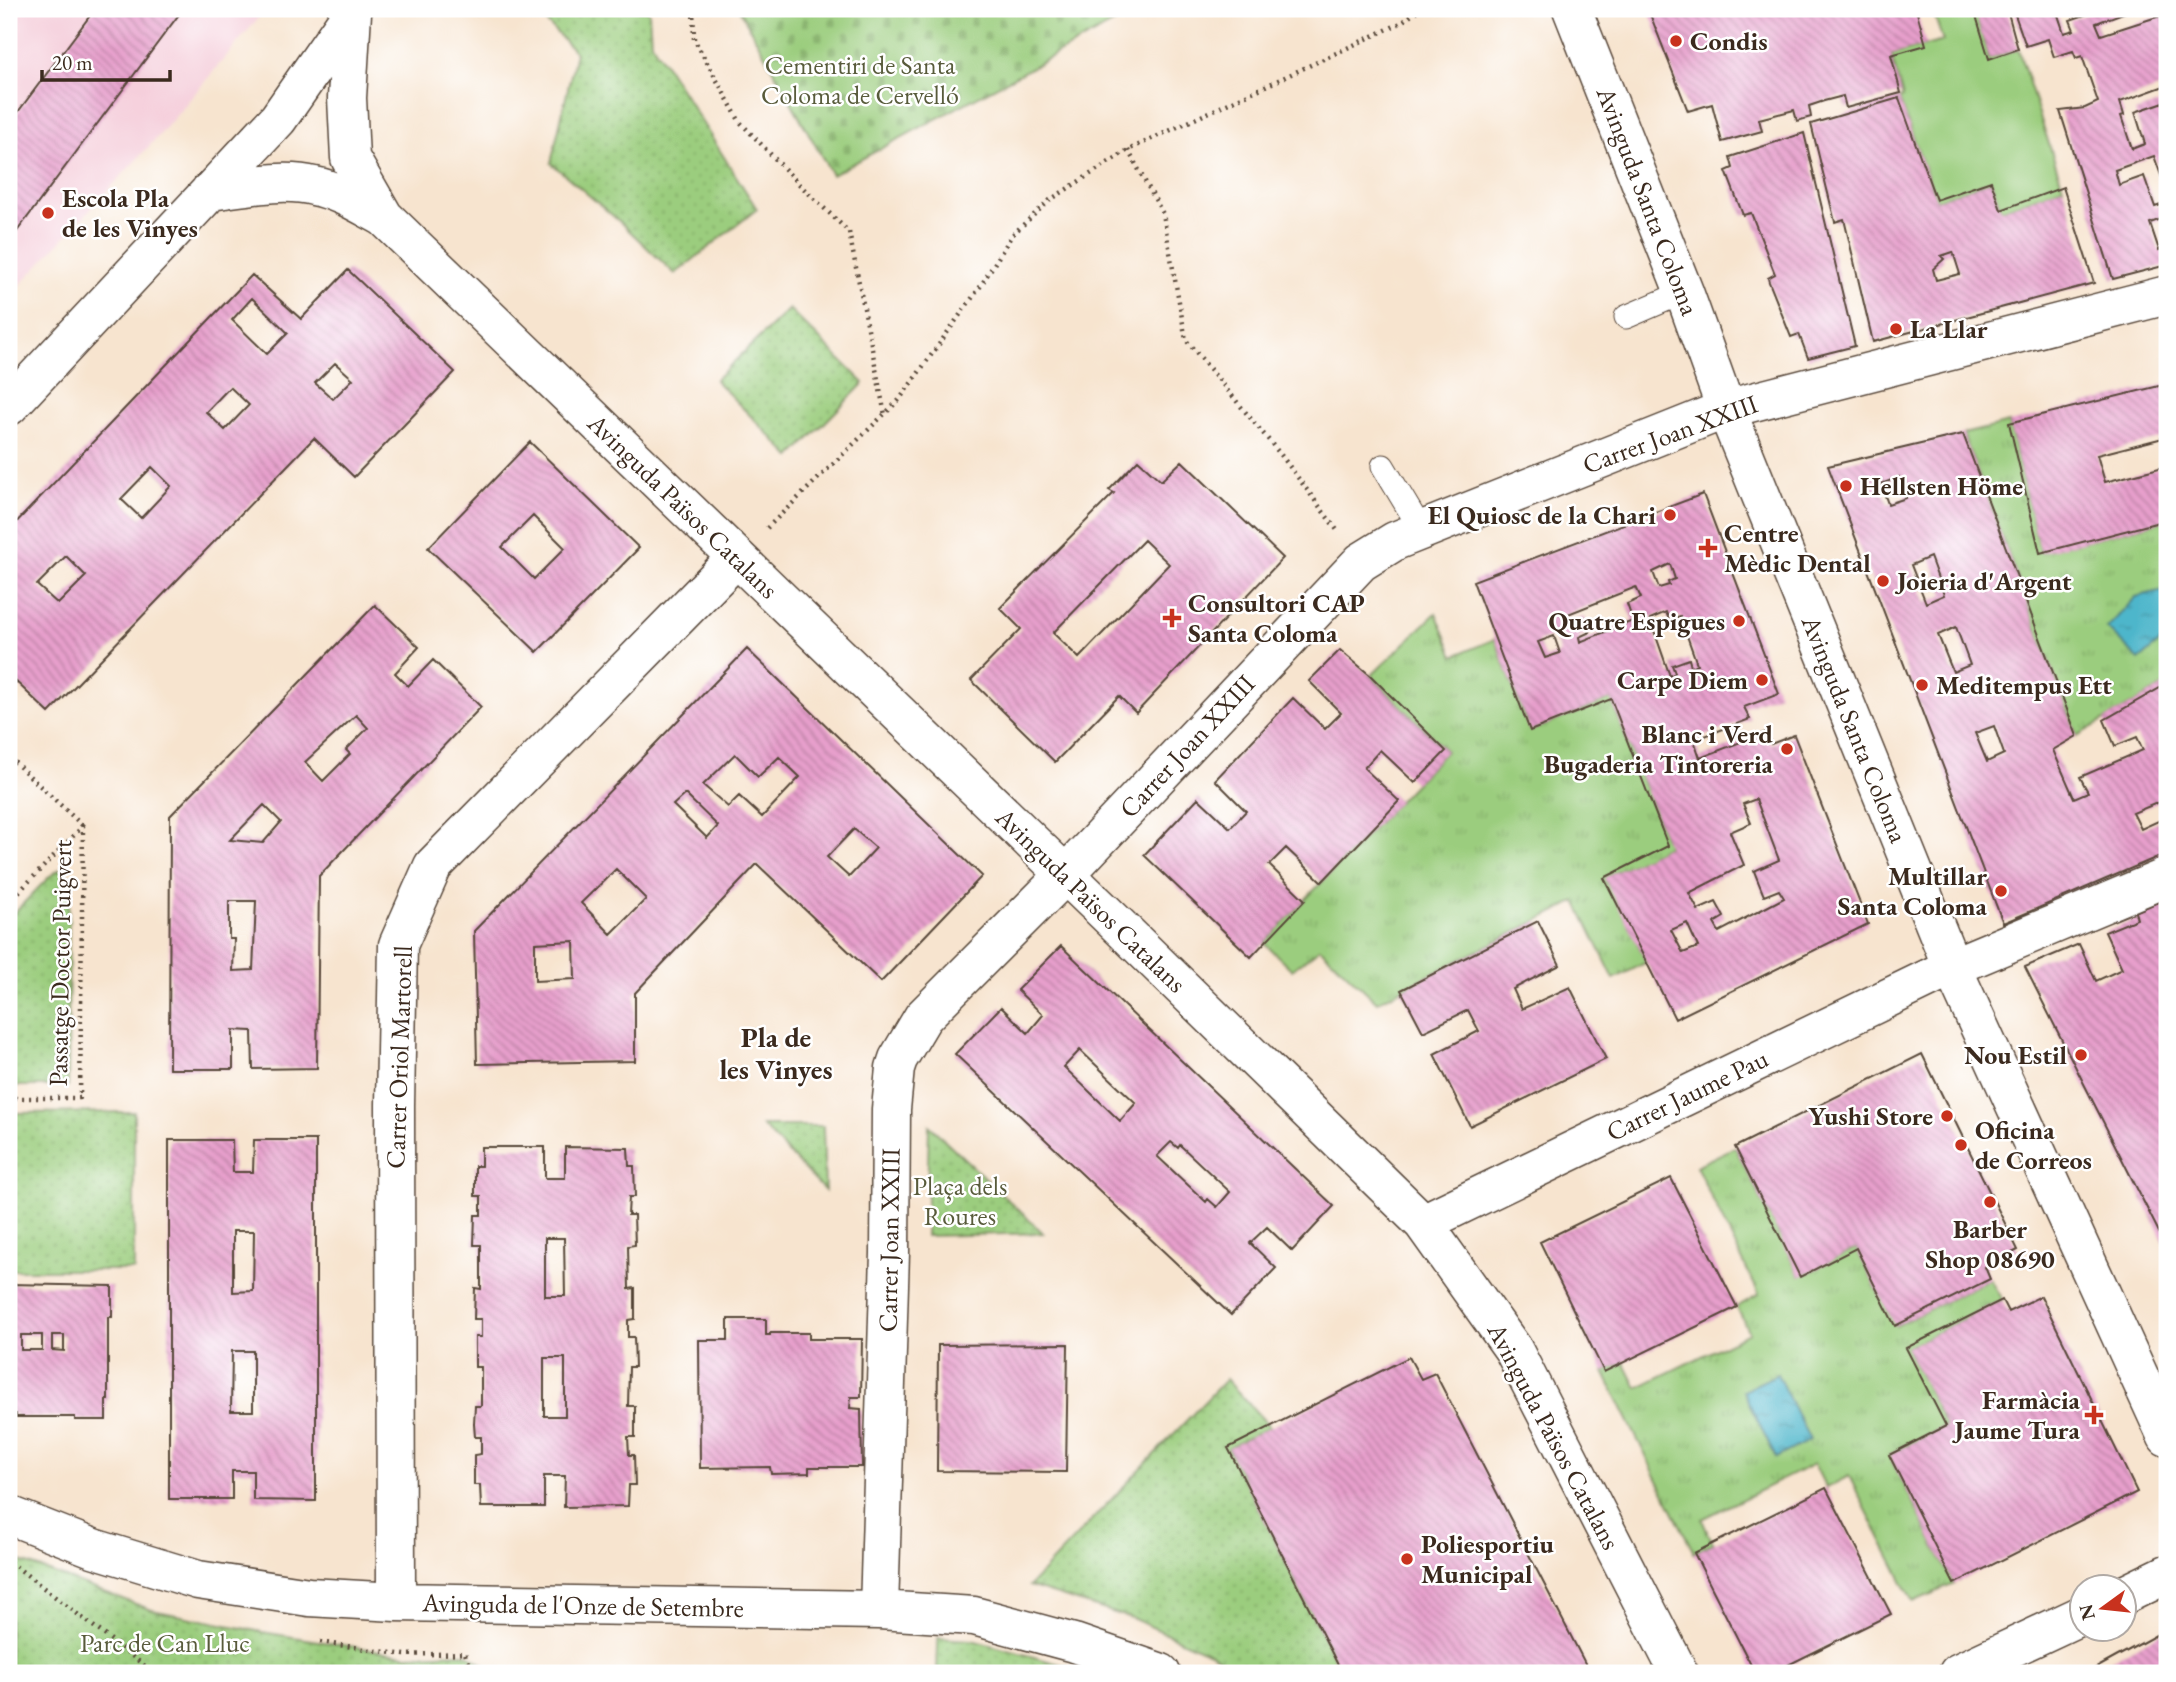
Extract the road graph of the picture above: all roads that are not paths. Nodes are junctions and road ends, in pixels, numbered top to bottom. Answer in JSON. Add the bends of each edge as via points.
{"nodes":[{"id":1,"x":1572,"y":9,"type":"edge"},
{"id":2,"x":353,"y":11,"type":"edge"},
{"id":3,"x":210,"y":191,"type":"junction"},
{"id":4,"x":384,"y":217,"type":"junction"},
{"id":5,"x":1684,"y":292,"type":"junction"},
{"id":6,"x":2167,"y":295,"type":"edge"},
{"id":7,"x":1626,"y":317,"type":"dead end"},
{"id":8,"x":9,"y":406,"type":"edge"},
{"id":9,"x":1726,"y":409,"type":"junction"},
{"id":10,"x":1383,"y":466,"type":"dead end"},
{"id":11,"x":1422,"y":531,"type":"junction"},
{"id":12,"x":736,"y":558,"type":"junction"},
{"id":13,"x":1065,"y":874,"type":"junction"},
{"id":14,"x":2167,"y":877,"type":"edge"},
{"id":15,"x":1952,"y":967,"type":"junction"},
{"id":16,"x":1423,"y":1223,"type":"junction"},
{"id":17,"x":2167,"y":1437,"type":"edge"},
{"id":18,"x":9,"y":1515,"type":"edge"},
{"id":19,"x":2167,"y":1574,"type":"edge"},
{"id":20,"x":2138,"y":1588,"type":"edge"},
{"id":21,"x":396,"y":1602,"type":"junction"},
{"id":22,"x":879,"y":1610,"type":"junction"},
{"id":23,"x":2068,"y":1621,"type":"edge"},
{"id":24,"x":1161,"y":1673,"type":"edge"},
{"id":25,"x":1679,"y":1673,"type":"edge"},
{"id":26,"x":1958,"y":1673,"type":"edge"}],
"edges":[{"from":1,"to":5,"type":"street","name":"Avinguda Santa Coloma"},
{"from":2,"to":3,"type":"street","via":[[278,119]]},
{"from":2,"to":4,"type":"street","name":"Avinguda Països Catalans","via":[[347,98],[350,158]]},
{"from":3,"to":4,"type":"street","name":"Avinguda Països Catalans","via":[[269,184],[312,185],[345,195]]},
{"from":3,"to":8,"type":"street"},
{"from":4,"to":12,"type":"street","name":"Avinguda Països Catalans"},
{"from":5,"to":7,"type":"lane"},
{"from":5,"to":9,"type":"street","name":"Avinguda Santa Coloma"},
{"from":6,"to":9,"type":"street","name":"Carrer Joan XXIII"},
{"from":9,"to":11,"type":"street","name":"Carrer Joan XXIII"},
{"from":9,"to":15,"type":"street","name":"Avinguda Santa Coloma"},
{"from":10,"to":11,"type":"lane"},
{"from":11,"to":13,"type":"street","name":"Carrer Joan XXIII","via":[[1361,562]]},
{"from":12,"to":13,"type":"street","name":"Avinguda Països Catalans"},
{"from":12,"to":21,"type":"street","name":"Carrer Oriol Martorell","via":[[433,866],[398,945]]},
{"from":13,"to":16,"type":"street","name":"Avinguda Països Catalans"},
{"from":13,"to":22,"type":"street","name":"Carrer Joan XXIII","via":[[923,1017],[895,1068]]},
{"from":14,"to":15,"type":"street","name":"Carrer Jaume Pau"},
{"from":15,"to":16,"type":"street","name":"Carrer Jaume Pau"},
{"from":15,"to":17,"type":"street","name":"Avinguda Santa Coloma"},
{"from":16,"to":25,"type":"street","name":"Avinguda Països Catalans","via":[[1513,1349]]},
{"from":18,"to":21,"type":"street","name":"Avinguda de l'Onze de Setembre","via":[[93,1548],[198,1580],[309,1597]]},
{"from":19,"to":20,"type":"street"},
{"from":21,"to":22,"type":"street","name":"Avinguda de l'Onze de Setembre"},
{"from":22,"to":24,"type":"street","name":"Avinguda de l'Onze de Setembre","via":[[974,1616]]},
{"from":23,"to":26,"type":"street"}]}
